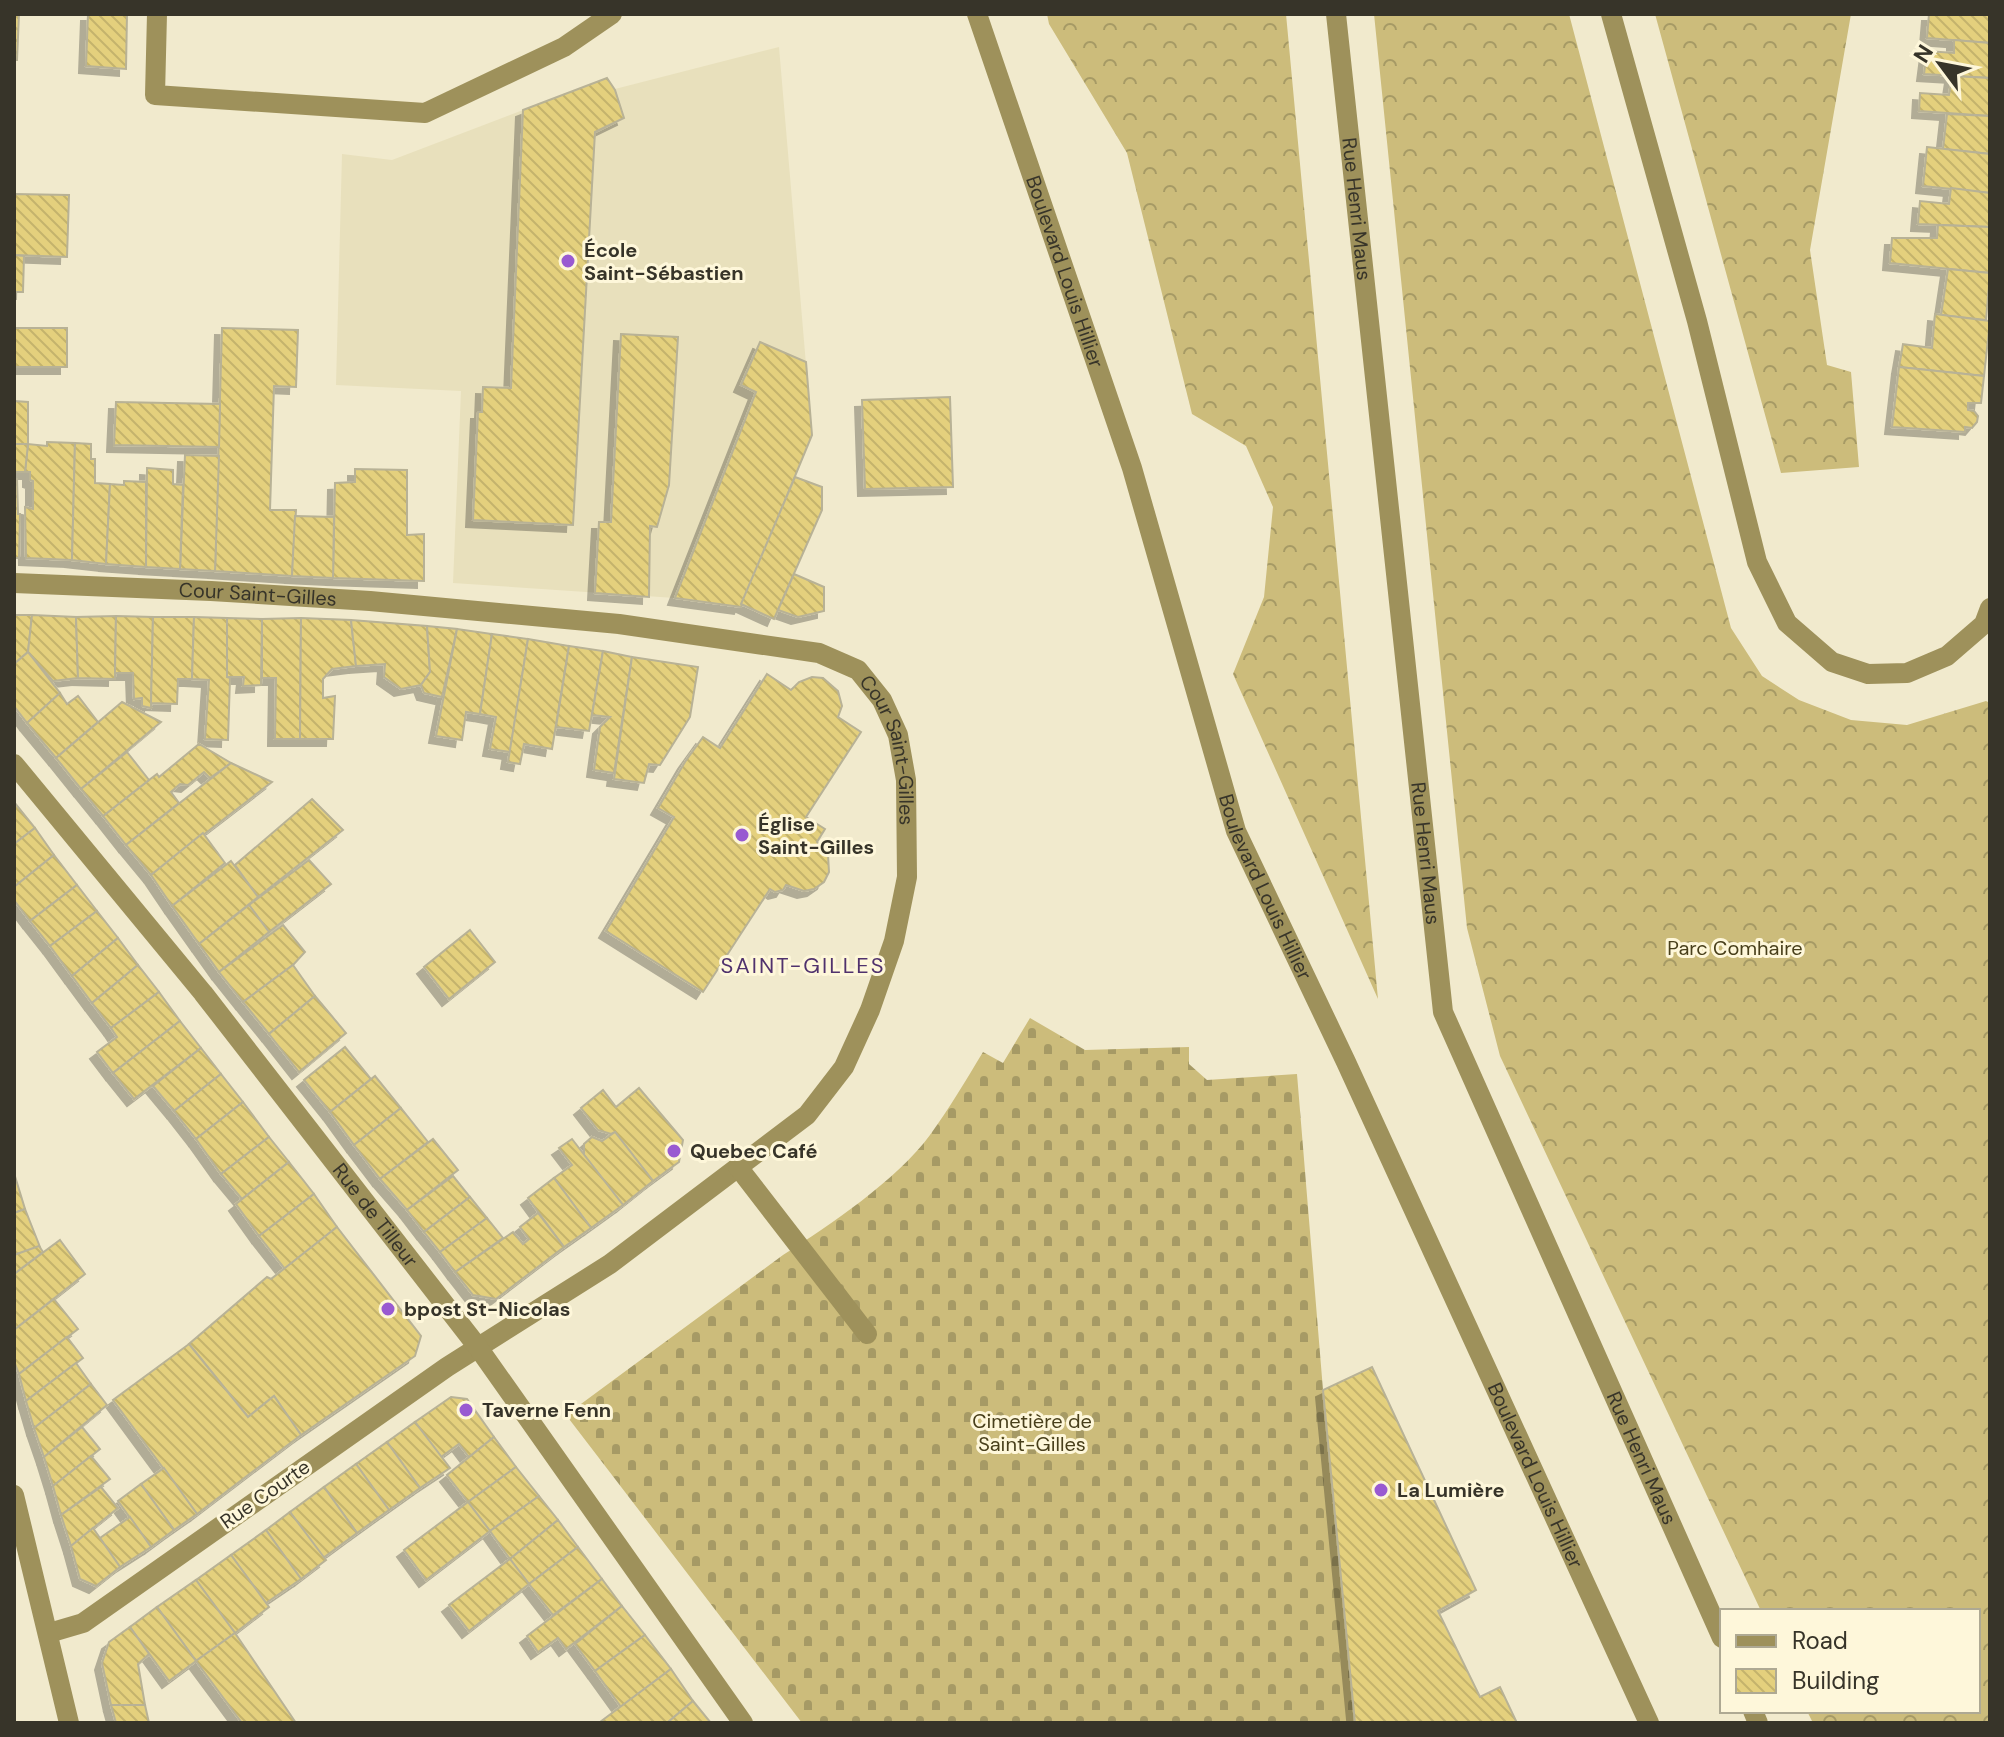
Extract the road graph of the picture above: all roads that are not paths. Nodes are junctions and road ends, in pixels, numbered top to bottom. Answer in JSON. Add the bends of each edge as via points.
{"nodes":[{"id":1,"x":157,"y":14,"type":"edge"},
{"id":2,"x":612,"y":14,"type":"edge"},
{"id":3,"x":977,"y":14,"type":"edge"},
{"id":4,"x":1336,"y":14,"type":"edge"},
{"id":5,"x":1611,"y":14,"type":"edge"},
{"id":6,"x":14,"y":583,"type":"edge"},
{"id":7,"x":1990,"y":608,"type":"edge"},
{"id":8,"x":14,"y":764,"type":"edge"},
{"id":9,"x":738,"y":1167,"type":"junction"},
{"id":10,"x":867,"y":1334,"type":"dead end"},
{"id":11,"x":477,"y":1346,"type":"junction"},
{"id":12,"x":14,"y":1495,"type":"edge"},
{"id":13,"x":49,"y":1633,"type":"junction"},
{"id":14,"x":1720,"y":1634,"type":"edge"},
{"id":15,"x":69,"y":1723,"type":"edge"},
{"id":16,"x":743,"y":1723,"type":"edge"},
{"id":17,"x":1649,"y":1723,"type":"edge"}],
"edges":[{"from":1,"to":2,"type":"street","via":[[155,95],[425,113],[564,47]]},
{"from":3,"to":17,"type":"street","name":"Boulevard Louis Hillier","via":[[1132,468],[1236,831]]},
{"from":4,"to":14,"type":"street","name":"Rue Henri Maus","via":[[1443,1012]]},
{"from":5,"to":7,"type":"street","via":[[1697,321],[1757,562],[1787,623],[1832,662],[1868,674],[1907,673],[1947,656],[1984,624]]},
{"from":6,"to":9,"type":"street","name":"Cour Saint-Gilles","via":[[265,594],[619,624],[819,653],[858,670],[882,700],[898,735],[906,780],[907,877],[894,941],[844,1067],[807,1115]]},
{"from":8,"to":11,"type":"street","name":"Rue de Tilleur","via":[[203,993]]},
{"from":9,"to":10,"type":"street"},
{"from":9,"to":11,"type":"street","name":"Cour Saint-Gilles","via":[[610,1264]]},
{"from":11,"to":13,"type":"street","name":"Rue Courte","via":[[83,1623]]},
{"from":11,"to":16,"type":"street","name":"Rue de Tilleur"},
{"from":12,"to":13,"type":"street"},
{"from":13,"to":15,"type":"street"}]}
